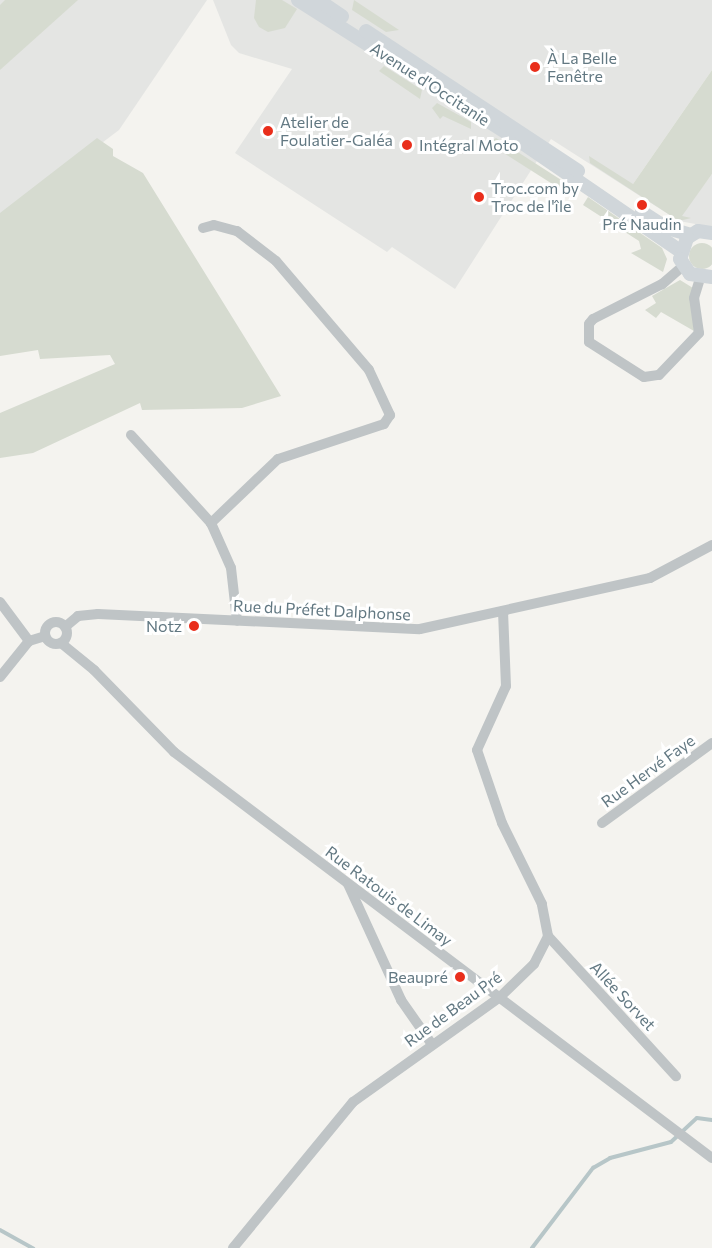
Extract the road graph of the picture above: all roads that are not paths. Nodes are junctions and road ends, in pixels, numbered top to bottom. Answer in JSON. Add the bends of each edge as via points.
{"nodes":[{"id":1,"x":298,"y":0,"type":"edge"},
{"id":2,"x":318,"y":0,"type":"edge"},
{"id":3,"x":203,"y":228,"type":"dead end"},
{"id":4,"x":712,"y":232,"type":"edge"},
{"id":5,"x":691,"y":235,"type":"junction"},
{"id":6,"x":680,"y":250,"type":"junction"},
{"id":7,"x":683,"y":266,"type":"junction"},
{"id":8,"x":706,"y":278,"type":"edge"},
{"id":9,"x":131,"y":435,"type":"dead end"},
{"id":10,"x":211,"y":523,"type":"junction"},
{"id":11,"x":712,"y":545,"type":"edge"},
{"id":12,"x":0,"y":602,"type":"edge"},
{"id":13,"x":504,"y":611,"type":"junction"},
{"id":14,"x":237,"y":621,"type":"junction"},
{"id":15,"x":65,"y":627,"type":"junction"},
{"id":16,"x":45,"y":636,"type":"junction"},
{"id":17,"x":29,"y":642,"type":"junction"},
{"id":18,"x":61,"y":643,"type":"junction"},
{"id":19,"x":0,"y":677,"type":"edge"},
{"id":20,"x":712,"y":743,"type":"edge"},
{"id":21,"x":602,"y":823,"type":"dead end"},
{"id":22,"x":348,"y":884,"type":"junction"},
{"id":23,"x":548,"y":936,"type":"junction"},
{"id":24,"x":499,"y":998,"type":"junction"},
{"id":25,"x":431,"y":1043,"type":"junction"},
{"id":26,"x":676,"y":1076,"type":"dead end"},
{"id":27,"x":712,"y":1158,"type":"edge"},
{"id":28,"x":233,"y":1248,"type":"edge"}],
"edges":[{"from":1,"to":6,"type":"main road","name":"Avenue d'Occitanie"},
{"from":2,"to":5,"type":"main road","name":"Avenue d'Occitanie","via":[[648,217]]},
{"from":3,"to":10,"type":"street","via":[[225,226],[258,244],[315,303],[373,376],[388,409],[388,421],[279,459]]},
{"from":4,"to":5,"type":"main road","name":"Avenue d'Occitanie"},
{"from":5,"to":6,"type":"main road"},
{"from":6,"to":7,"type":"main road"},
{"from":7,"to":8,"type":"main road"},
{"from":7,"to":8,"type":"street","via":[[662,284],[593,319],[589,324],[589,342],[644,377],[659,375],[699,333],[694,298]]},
{"from":9,"to":10,"type":"street"},
{"from":10,"to":14,"type":"street","via":[[231,568]]},
{"from":11,"to":13,"type":"street","name":"Rue du Préfet Dalphonse","via":[[650,578]]},
{"from":12,"to":17,"type":"street"},
{"from":13,"to":14,"type":"street","name":"Rue du Préfet Dalphonse","via":[[420,629]]},
{"from":13,"to":23,"type":"street","via":[[506,686],[477,750],[502,823],[542,904]]},
{"from":14,"to":15,"type":"street","name":"Rue du Préfet Dalphonse","via":[[98,614],[78,616]]},
{"from":15,"to":16,"type":"street","via":[[53,622],[46,627]]},
{"from":15,"to":18,"type":"street","via":[[66,638]]},
{"from":16,"to":17,"type":"street"},
{"from":16,"to":18,"type":"street","via":[[53,644]]},
{"from":17,"to":19,"type":"street"},
{"from":18,"to":22,"type":"street","name":"Rue Ratouis de Limay","via":[[94,670],[174,752]]},
{"from":20,"to":21,"type":"street","name":"Rue Hervé Faye"},
{"from":22,"to":24,"type":"street","name":"Rue Ratouis de Limay"},
{"from":22,"to":25,"type":"street","via":[[401,1000]]},
{"from":23,"to":24,"type":"street","name":"Rue de Beau Pré","via":[[534,964]]},
{"from":23,"to":26,"type":"street","name":"Allée Sorvet"},
{"from":24,"to":25,"type":"street","name":"Rue de Beau Pré"},
{"from":24,"to":27,"type":"street","name":"Rue Ratouis de Limay"},
{"from":25,"to":28,"type":"street","name":"Rue de Beau Pré","via":[[353,1102]]}]}
